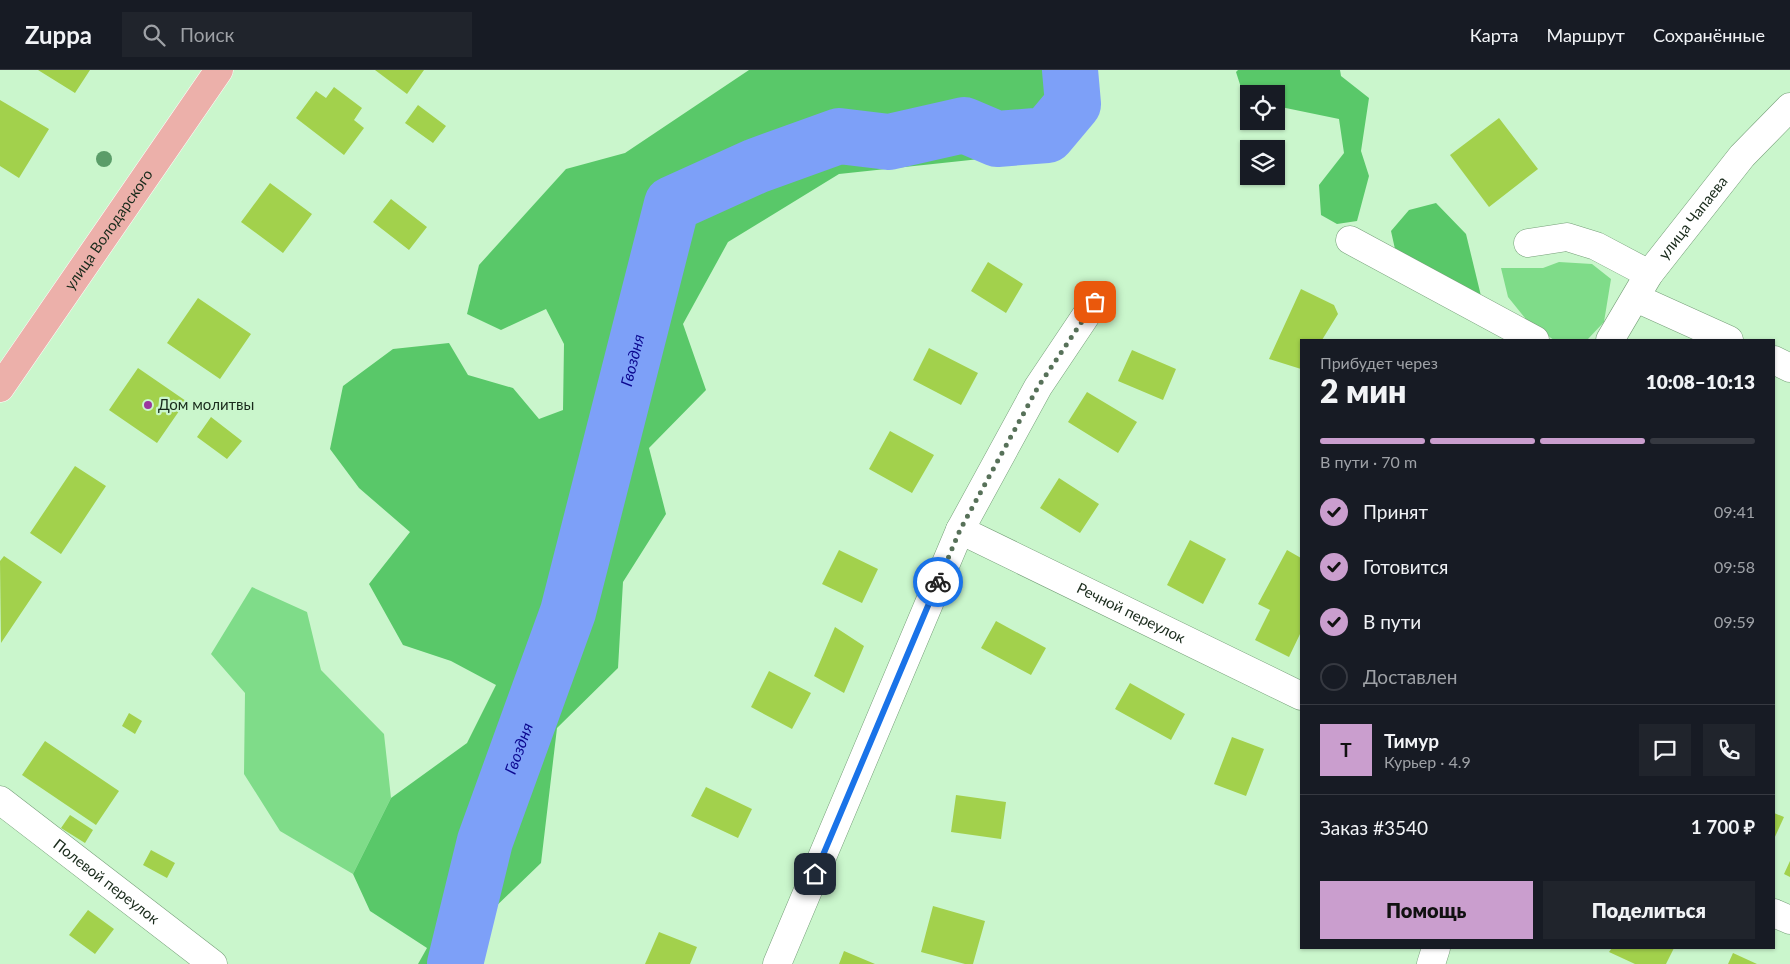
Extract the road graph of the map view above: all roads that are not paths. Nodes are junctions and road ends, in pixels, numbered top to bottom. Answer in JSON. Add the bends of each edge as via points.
{"nodes":[{"id":1,"x":219,"y":70,"type":"edge"},
{"id":2,"x":1790,"y":107,"type":"edge"},
{"id":3,"x":1350,"y":240,"type":"dead end"},
{"id":4,"x":1528,"y":243,"type":"dead end"},
{"id":5,"x":1649,"y":274,"type":"junction"},
{"id":6,"x":1636,"y":298,"type":"junction"},
{"id":7,"x":1095,"y":302,"type":"dead end"},
{"id":8,"x":1534,"y":339,"type":"edge"},
{"id":9,"x":1611,"y":339,"type":"edge"},
{"id":10,"x":1727,"y":339,"type":"edge"},
{"id":11,"x":1775,"y":360,"type":"edge"},
{"id":12,"x":1790,"y":368,"type":"edge"},
{"id":13,"x":0,"y":388,"type":"edge"},
{"id":14,"x":960,"y":530,"type":"junction"},
{"id":15,"x":1300,"y":696,"type":"edge"},
{"id":16,"x":0,"y":800,"type":"edge"},
{"id":17,"x":1775,"y":913,"type":"edge"},
{"id":18,"x":1790,"y":920,"type":"edge"},
{"id":19,"x":1436,"y":949,"type":"edge"},
{"id":20,"x":213,"y":964,"type":"edge"},
{"id":21,"x":777,"y":964,"type":"edge"},
{"id":22,"x":1431,"y":964,"type":"edge"}],
"edges":[{"from":1,"to":13,"type":"main road","name":"улица Володарского"},
{"from":2,"to":5,"type":"street","name":"улица Чапаева","via":[[1742,156]]},
{"from":3,"to":8,"type":"street"},
{"from":4,"to":5,"type":"street","via":[[1567,237],[1596,246]]},
{"from":5,"to":6,"type":"street","name":"улица Чапаева"},
{"from":6,"to":9,"type":"street","name":"улица Чапаева"},
{"from":6,"to":10,"type":"street"},
{"from":7,"to":14,"type":"street","via":[[1038,387]]},
{"from":11,"to":12,"type":"street"},
{"from":14,"to":15,"type":"street","name":"Речной переулок"},
{"from":14,"to":21,"type":"street"},
{"from":16,"to":20,"type":"street","name":"Полевой переулок"},
{"from":17,"to":18,"type":"street"},
{"from":19,"to":22,"type":"street"}]}
